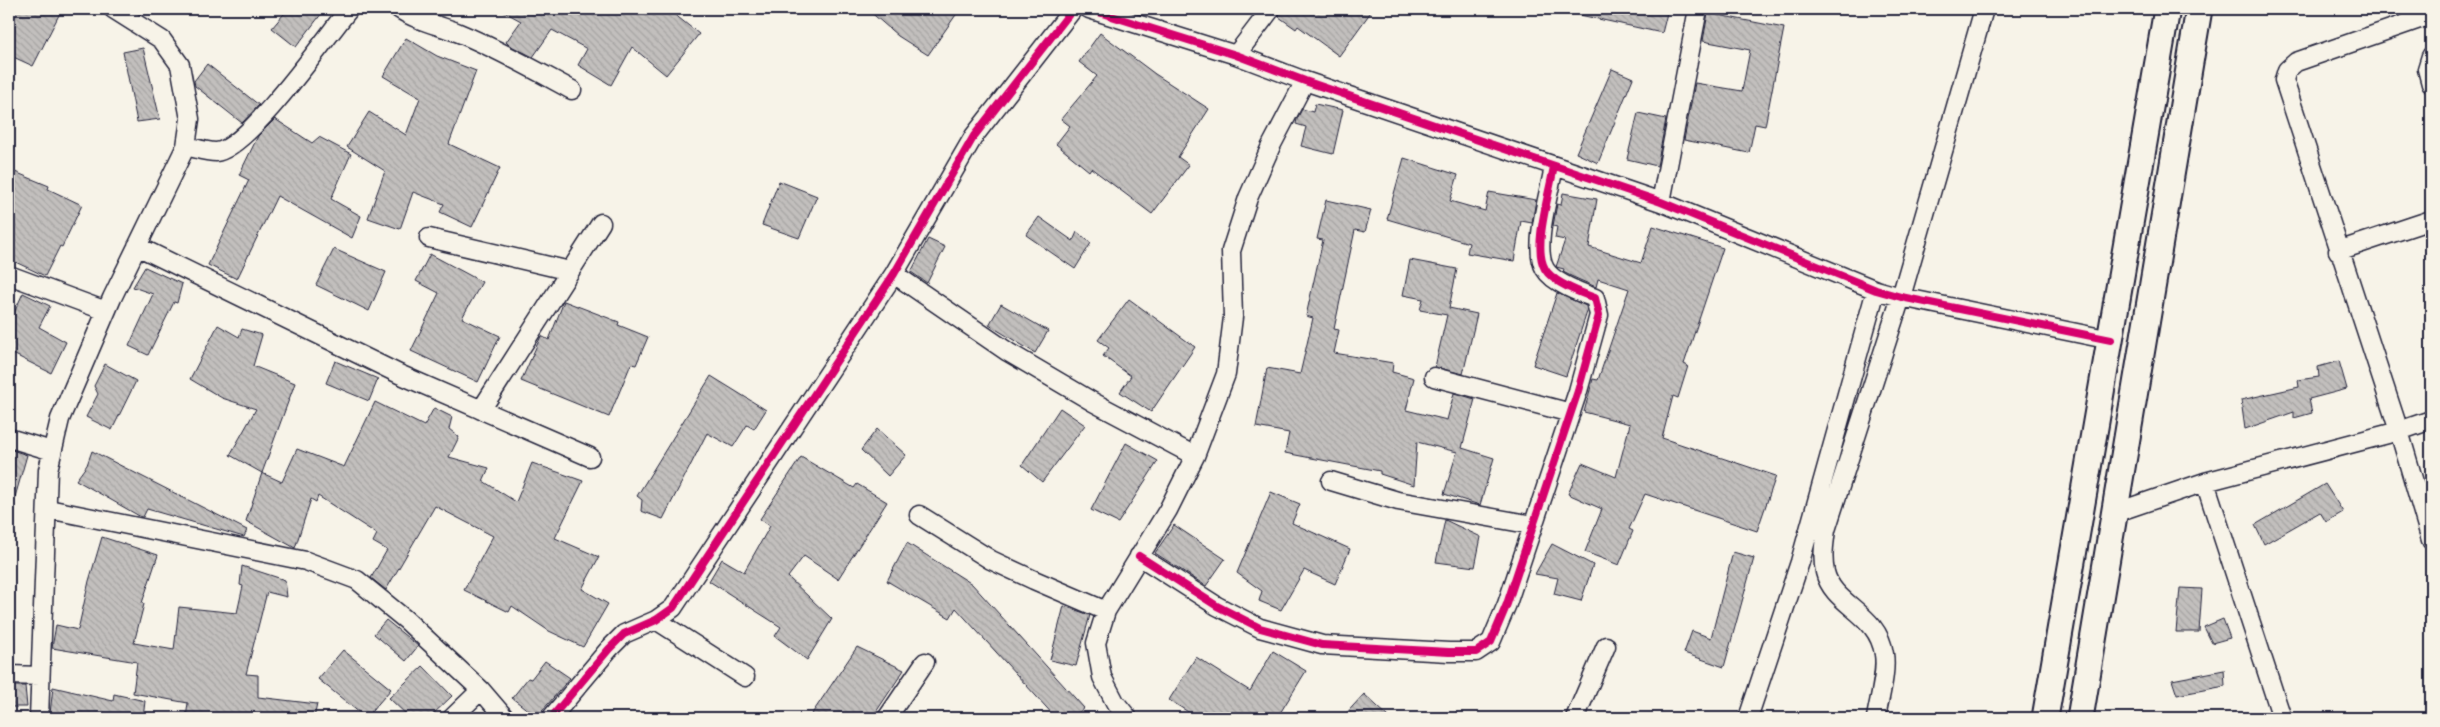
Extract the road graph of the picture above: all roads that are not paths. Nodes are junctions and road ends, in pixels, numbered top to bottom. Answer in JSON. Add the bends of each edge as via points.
{"nodes":[{"id":1,"x":113,"y":9,"type":"edge"},
{"id":2,"x":349,"y":9,"type":"edge"},
{"id":3,"x":399,"y":9,"type":"edge"},
{"id":4,"x":1073,"y":9,"type":"edge"},
{"id":5,"x":1089,"y":9,"type":"edge"},
{"id":6,"x":1271,"y":9,"type":"edge"},
{"id":7,"x":1698,"y":9,"type":"edge"},
{"id":8,"x":1984,"y":9,"type":"edge"},
{"id":9,"x":2167,"y":9,"type":"edge"},
{"id":10,"x":2199,"y":9,"type":"edge"},
{"id":11,"x":2431,"y":15,"type":"edge"},
{"id":12,"x":1236,"y":55,"type":"junction"},
{"id":13,"x":2431,"y":56,"type":"edge"},
{"id":14,"x":1305,"y":81,"type":"junction"},
{"id":15,"x":2431,"y":84,"type":"edge"},
{"id":16,"x":572,"y":90,"type":"dead end"},
{"id":17,"x":186,"y":146,"type":"junction"},
{"id":18,"x":1554,"y":166,"type":"junction"},
{"id":19,"x":1661,"y":202,"type":"junction"},
{"id":20,"x":2431,"y":220,"type":"edge"},
{"id":21,"x":601,"y":224,"type":"dead end"},
{"id":22,"x":429,"y":238,"type":"dead end"},
{"id":23,"x":137,"y":246,"type":"junction"},
{"id":24,"x":2338,"y":251,"type":"junction"},
{"id":25,"x":570,"y":271,"type":"junction"},
{"id":26,"x":894,"y":274,"type":"junction"},
{"id":27,"x":9,"y":275,"type":"edge"},
{"id":28,"x":1876,"y":290,"type":"junction"},
{"id":29,"x":1901,"y":297,"type":"junction"},
{"id":30,"x":106,"y":310,"type":"junction"},
{"id":31,"x":2111,"y":340,"type":"junction"},
{"id":32,"x":1434,"y":377,"type":"dead end"},
{"id":33,"x":481,"y":410,"type":"junction"},
{"id":34,"x":1570,"y":413,"type":"junction"},
{"id":35,"x":2431,"y":420,"type":"edge"},
{"id":36,"x":2399,"y":431,"type":"junction"},
{"id":37,"x":9,"y":438,"type":"edge"},
{"id":38,"x":52,"y":451,"type":"junction"},
{"id":39,"x":1195,"y":456,"type":"junction"},
{"id":40,"x":590,"y":457,"type":"dead end"},
{"id":41,"x":1331,"y":481,"type":"dead end"},
{"id":42,"x":2206,"y":482,"type":"junction"},
{"id":43,"x":48,"y":509,"type":"junction"},
{"id":44,"x":2114,"y":513,"type":"junction"},
{"id":45,"x":919,"y":515,"type":"dead end"},
{"id":46,"x":1533,"y":525,"type":"junction"},
{"id":47,"x":2431,"y":540,"type":"edge"},
{"id":48,"x":1140,"y":556,"type":"junction"},
{"id":49,"x":1106,"y":610,"type":"junction"},
{"id":50,"x":656,"y":620,"type":"junction"},
{"id":51,"x":1606,"y":646,"type":"dead end"},
{"id":52,"x":925,"y":662,"type":"dead end"},
{"id":53,"x":9,"y":675,"type":"edge"},
{"id":54,"x":40,"y":676,"type":"junction"},
{"id":55,"x":745,"y":677,"type":"dead end"},
{"id":56,"x":481,"y":690,"type":"junction"},
{"id":57,"x":39,"y":718,"type":"edge"},
{"id":58,"x":452,"y":718,"type":"edge"},
{"id":59,"x":505,"y":718,"type":"edge"},
{"id":60,"x":551,"y":718,"type":"edge"},
{"id":61,"x":887,"y":718,"type":"edge"},
{"id":62,"x":1128,"y":718,"type":"edge"},
{"id":63,"x":1576,"y":718,"type":"edge"},
{"id":64,"x":1748,"y":718,"type":"edge"},
{"id":65,"x":1876,"y":718,"type":"edge"},
{"id":66,"x":2045,"y":718,"type":"edge"},
{"id":67,"x":2080,"y":718,"type":"edge"},
{"id":68,"x":2282,"y":718,"type":"edge"}],
"edges":[{"from":1,"to":17,"type":"street","via":[[162,40],[180,65],[190,119]]},
{"from":2,"to":17,"type":"street","via":[[284,91],[239,141],[217,152]]},
{"from":3,"to":16,"type":"street","via":[[495,50]]},
{"from":4,"to":26,"type":"street","via":[[974,136]]},
{"from":5,"to":12,"type":"street"},
{"from":6,"to":12,"type":"street"},
{"from":7,"to":19,"type":"street"},
{"from":8,"to":29,"type":"street"},
{"from":9,"to":31,"type":"main road"},
{"from":10,"to":44,"type":"main road"},
{"from":11,"to":24,"type":"street","via":[[2296,62],[2287,70],[2284,80]]},
{"from":12,"to":14,"type":"street"},
{"from":13,"to":15,"type":"street","via":[[2427,69]]},
{"from":14,"to":18,"type":"street"},
{"from":14,"to":39,"type":"street","via":[[1248,198],[1231,251],[1233,317],[1226,374]]},
{"from":17,"to":23,"type":"street"},
{"from":18,"to":19,"type":"street"},
{"from":18,"to":34,"type":"street","via":[[1539,250],[1546,270],[1567,286],[1596,298],[1598,315]]},
{"from":19,"to":28,"type":"street"},
{"from":20,"to":24,"type":"street"},
{"from":21,"to":25,"type":"street"},
{"from":22,"to":25,"type":"street"},
{"from":23,"to":30,"type":"street"},
{"from":23,"to":33,"type":"street","via":[[399,374]]},
{"from":24,"to":36,"type":"street"},
{"from":25,"to":33,"type":"street"},
{"from":26,"to":39,"type":"street","via":[[1008,352]]},
{"from":26,"to":50,"type":"street","via":[[673,608]]},
{"from":27,"to":30,"type":"street"},
{"from":28,"to":29,"type":"street"},
{"from":28,"to":64,"type":"street","via":[[1800,562]]},
{"from":29,"to":31,"type":"street"},
{"from":29,"to":65,"type":"street","via":[[1826,530],[1822,556],[1825,574],[1841,598],[1864,615],[1878,634],[1884,654]]},
{"from":30,"to":38,"type":"street","via":[[60,419]]},
{"from":31,"to":66,"type":"main road"},
{"from":32,"to":34,"type":"street"},
{"from":33,"to":40,"type":"street"},
{"from":34,"to":46,"type":"street"},
{"from":35,"to":36,"type":"street"},
{"from":36,"to":42,"type":"street"},
{"from":36,"to":47,"type":"street"},
{"from":37,"to":38,"type":"street"},
{"from":38,"to":43,"type":"street","via":[[48,470]]},
{"from":39,"to":48,"type":"street"},
{"from":41,"to":46,"type":"street","via":[[1398,501]]},
{"from":42,"to":44,"type":"street"},
{"from":42,"to":68,"type":"street"},
{"from":43,"to":54,"type":"street"},
{"from":43,"to":56,"type":"street","via":[[306,562],[357,580],[406,620]]},
{"from":44,"to":67,"type":"main road"},
{"from":45,"to":49,"type":"street","via":[[991,560]]},
{"from":46,"to":48,"type":"street","via":[[1507,604],[1490,642],[1476,652],[1322,645],[1260,628],[1217,606]]},
{"from":48,"to":49,"type":"street"},
{"from":49,"to":62,"type":"street","via":[[1096,643],[1102,677]]},
{"from":50,"to":55,"type":"street"},
{"from":50,"to":60,"type":"street","via":[[624,634]]},
{"from":51,"to":63,"type":"street"},
{"from":52,"to":61,"type":"street"},
{"from":53,"to":54,"type":"street"},
{"from":54,"to":57,"type":"street"},
{"from":56,"to":58,"type":"street"},
{"from":56,"to":59,"type":"street"}]}
